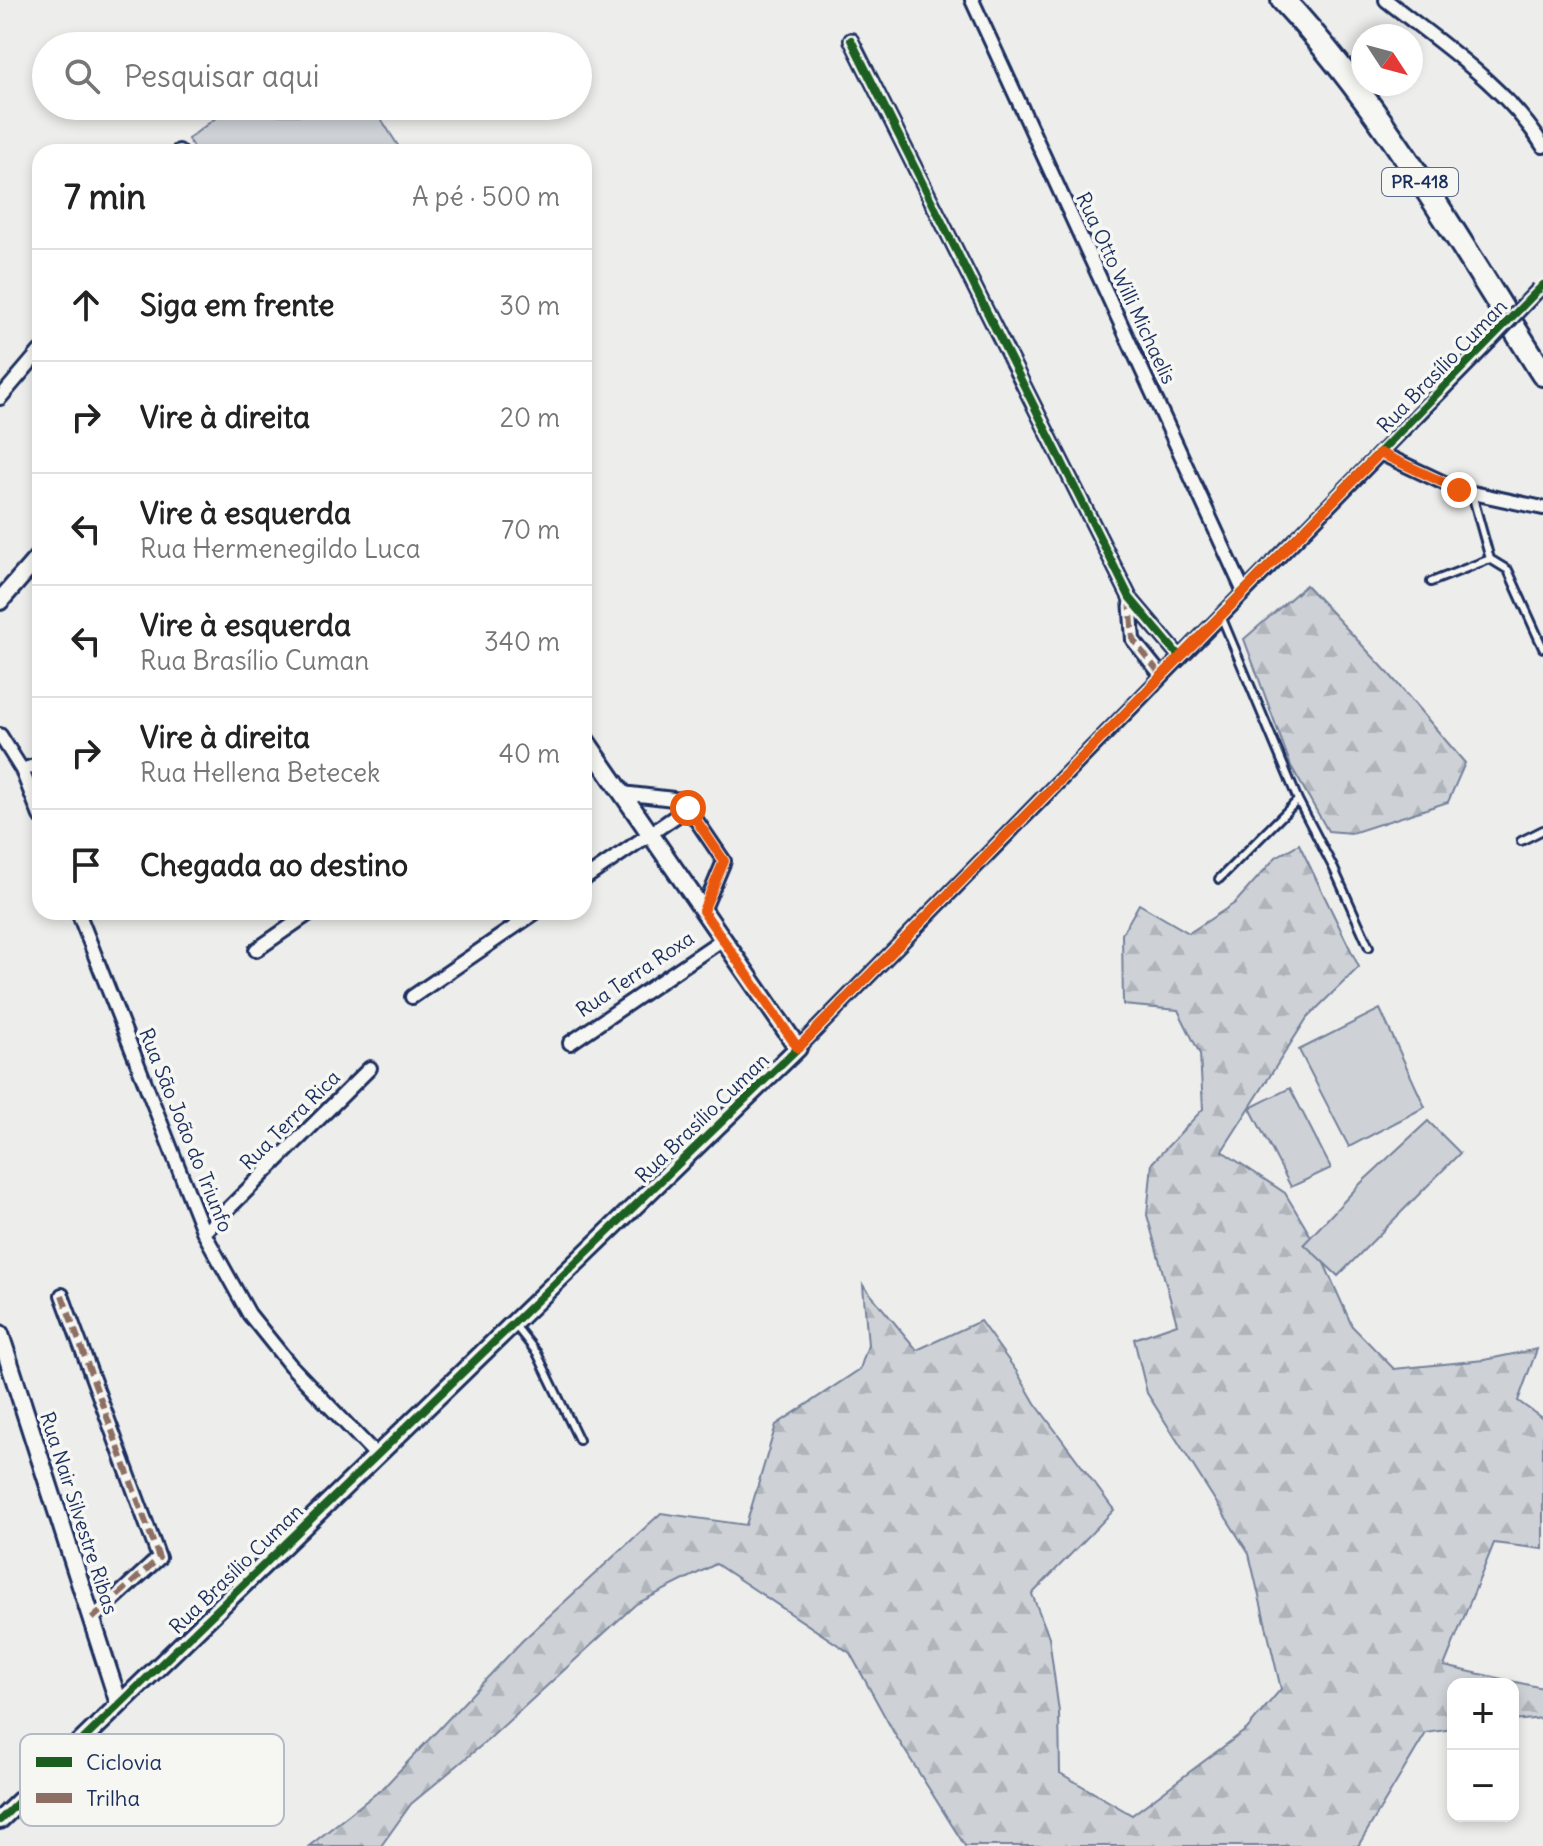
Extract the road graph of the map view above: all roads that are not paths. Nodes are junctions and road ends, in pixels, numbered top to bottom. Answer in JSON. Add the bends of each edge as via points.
{"nodes":[{"id":1,"x":972,"y":0,"type":"edge"},
{"id":2,"x":1283,"y":0,"type":"edge"},
{"id":3,"x":1386,"y":0,"type":"edge"},
{"id":4,"x":851,"y":40,"type":"dead end"},
{"id":5,"x":1543,"y":146,"type":"edge"},
{"id":6,"x":1541,"y":287,"type":"edge"},
{"id":7,"x":32,"y":360,"type":"edge"},
{"id":8,"x":1543,"y":374,"type":"edge"},
{"id":9,"x":0,"y":398,"type":"edge"},
{"id":10,"x":1380,"y":453,"type":"junction"},
{"id":11,"x":1472,"y":494,"type":"junction"},
{"id":12,"x":1543,"y":508,"type":"edge"},
{"id":13,"x":1490,"y":559,"type":"junction"},
{"id":14,"x":32,"y":564,"type":"edge"},
{"id":15,"x":1431,"y":582,"type":"dead end"},
{"id":16,"x":1244,"y":592,"type":"junction"},
{"id":17,"x":1130,"y":598,"type":"junction"},
{"id":18,"x":0,"y":601,"type":"edge"},
{"id":19,"x":1221,"y":616,"type":"junction"},
{"id":20,"x":1543,"y":648,"type":"edge"},
{"id":21,"x":1180,"y":657,"type":"junction"},
{"id":22,"x":1162,"y":676,"type":"junction"},
{"id":23,"x":0,"y":735,"type":"edge"},
{"id":24,"x":592,"y":750,"type":"edge"},
{"id":25,"x":32,"y":767,"type":"edge"},
{"id":26,"x":22,"y":770,"type":"junction"},
{"id":27,"x":622,"y":793,"type":"junction"},
{"id":28,"x":32,"y":796,"type":"edge"},
{"id":29,"x":1298,"y":800,"type":"junction"},
{"id":30,"x":688,"y":808,"type":"junction"},
{"id":31,"x":1543,"y":830,"type":"edge"},
{"id":32,"x":650,"y":834,"type":"junction"},
{"id":33,"x":1521,"y":841,"type":"dead end"},
{"id":34,"x":592,"y":874,"type":"edge"},
{"id":35,"x":1219,"y":879,"type":"dead end"},
{"id":36,"x":703,"y":911,"type":"junction"},
{"id":37,"x":81,"y":920,"type":"edge"},
{"id":38,"x":299,"y":920,"type":"edge"},
{"id":39,"x":524,"y":920,"type":"edge"},
{"id":40,"x":723,"y":939,"type":"junction"},
{"id":41,"x":1369,"y":947,"type":"dead end"},
{"id":42,"x":256,"y":950,"type":"dead end"},
{"id":43,"x":412,"y":997,"type":"dead end"},
{"id":44,"x":570,"y":1043,"type":"dead end"},
{"id":45,"x":798,"y":1048,"type":"junction"},
{"id":46,"x":370,"y":1068,"type":"dead end"},
{"id":47,"x":204,"y":1233,"type":"junction"},
{"id":48,"x":62,"y":1295,"type":"dead end"},
{"id":49,"x":514,"y":1324,"type":"junction"},
{"id":50,"x":0,"y":1334,"type":"edge"},
{"id":51,"x":579,"y":1440,"type":"dead end"},
{"id":52,"x":377,"y":1456,"type":"junction"},
{"id":53,"x":92,"y":1619,"type":"junction"},
{"id":54,"x":119,"y":1704,"type":"junction"},
{"id":55,"x":88,"y":1734,"type":"edge"},
{"id":56,"x":20,"y":1801,"type":"edge"},
{"id":57,"x":0,"y":1820,"type":"edge"}],
"edges":[{"from":1,"to":16,"type":"street","name":"Rua Otto Willi Michaelis"},
{"from":2,"to":8,"type":"highway","number":"PR-418","via":[[1363,99]]},
{"from":3,"to":5,"type":"street","via":[[1498,92]]},
{"from":4,"to":17,"type":"street"},
{"from":6,"to":10,"type":"street","name":"Rua Brasílio Cuman","bridge":true},
{"from":7,"to":9,"type":"street"},
{"from":10,"to":11,"type":"street"},
{"from":10,"to":16,"type":"street","name":"Rua Brasílio Cuman"},
{"from":11,"to":12,"type":"street"},
{"from":11,"to":13,"type":"lane"},
{"from":13,"to":15,"type":"lane"},
{"from":13,"to":20,"type":"lane","via":[[1508,570]]},
{"from":14,"to":18,"type":"street"},
{"from":16,"to":19,"type":"street","name":"Rua Brasílio Cuman"},
{"from":17,"to":21,"type":"street"},
{"from":17,"to":22,"type":"street","via":[[1133,640]]},
{"from":19,"to":21,"type":"street","name":"Rua Brasílio Cuman"},
{"from":19,"to":29,"type":"lane"},
{"from":21,"to":22,"type":"street","name":"Rua Brasílio Cuman"},
{"from":22,"to":45,"type":"street","name":"Rua Brasílio Cuman"},
{"from":23,"to":26,"type":"street"},
{"from":24,"to":27,"type":"street"},
{"from":25,"to":26,"type":"street"},
{"from":26,"to":28,"type":"street"},
{"from":27,"to":30,"type":"street","via":[[682,800]]},
{"from":27,"to":32,"type":"street"},
{"from":29,"to":35,"type":"lane"},
{"from":29,"to":41,"type":"lane"},
{"from":30,"to":32,"type":"street"},
{"from":30,"to":36,"type":"street","via":[[724,861]]},
{"from":31,"to":33,"type":"lane"},
{"from":32,"to":34,"type":"street"},
{"from":32,"to":36,"type":"street"},
{"from":36,"to":40,"type":"street"},
{"from":37,"to":47,"type":"street","name":"Rua São João do Triunfo"},
{"from":38,"to":42,"type":"street"},
{"from":39,"to":43,"type":"street"},
{"from":40,"to":44,"type":"street","name":"Rua Terra Roxa"},
{"from":40,"to":45,"type":"street"},
{"from":45,"to":49,"type":"street","name":"Rua Brasílio Cuman"},
{"from":46,"to":47,"type":"street","name":"Rua Terra Rica"},
{"from":47,"to":52,"type":"street","name":"Rua São João do Triunfo","via":[[249,1314]]},
{"from":48,"to":53,"type":"street","via":[[159,1558]]},
{"from":49,"to":51,"type":"lane","via":[[537,1353]]},
{"from":49,"to":52,"type":"street","name":"Rua Brasílio Cuman"},
{"from":50,"to":53,"type":"street","name":"Rua Nair Silvestre Ribas"},
{"from":52,"to":54,"type":"street","name":"Rua Brasílio Cuman"},
{"from":53,"to":54,"type":"street","name":"Rua Nair Silvestre Ribas"},
{"from":54,"to":55,"type":"street","name":"Rua Brasílio Cuman"},
{"from":56,"to":57,"type":"street","name":"Rua Brasílio Cuman"}]}
